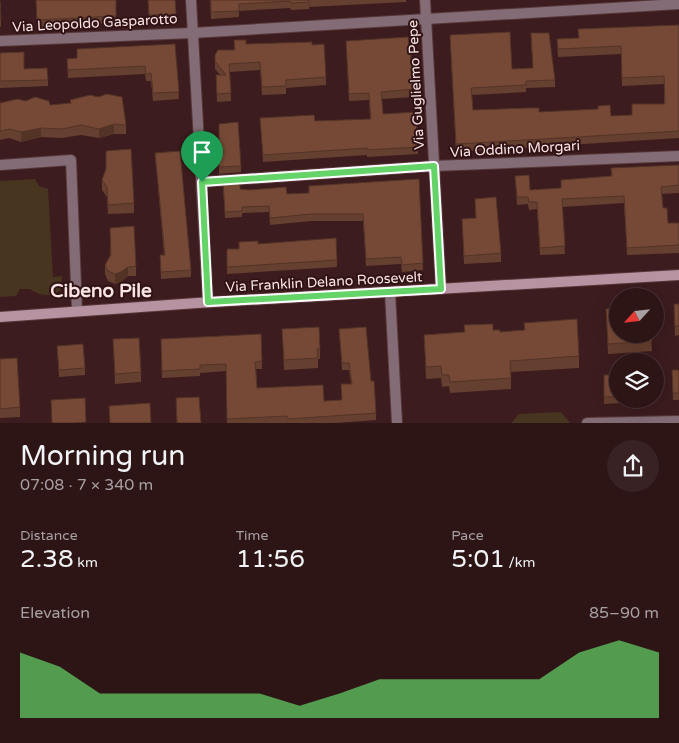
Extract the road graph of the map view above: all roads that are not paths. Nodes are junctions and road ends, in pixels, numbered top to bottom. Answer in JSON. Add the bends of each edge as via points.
{"nodes":[{"id":1,"x":190,"y":0,"type":"edge"},
{"id":2,"x":425,"y":0,"type":"edge"},
{"id":3,"x":679,"y":4,"type":"edge"},
{"id":4,"x":426,"y":20,"type":"junction"},
{"id":5,"x":192,"y":32,"type":"junction"},
{"id":6,"x":0,"y":41,"type":"edge"},
{"id":7,"x":679,"y":156,"type":"edge"},
{"id":8,"x":0,"y":165,"type":"edge"},
{"id":9,"x":434,"y":166,"type":"junction"},
{"id":10,"x":202,"y":182,"type":"junction"},
{"id":11,"x":679,"y":274,"type":"edge"},
{"id":12,"x":441,"y":289,"type":"junction"},
{"id":13,"x":390,"y":292,"type":"junction"},
{"id":14,"x":208,"y":302,"type":"junction"},
{"id":15,"x":77,"y":310,"type":"junction"},
{"id":16,"x":0,"y":317,"type":"edge"},
{"id":17,"x":679,"y":421,"type":"edge"},
{"id":18,"x":396,"y":423,"type":"edge"},
{"id":19,"x":587,"y":423,"type":"edge"}],
"edges":[{"from":1,"to":5,"type":"street"},
{"from":2,"to":4,"type":"street","name":"Via Guglielmo Pepe"},
{"from":3,"to":4,"type":"street","name":"Via Leopoldo Gasparotto"},
{"from":4,"to":5,"type":"street","name":"Via Leopoldo Gasparotto"},
{"from":4,"to":9,"type":"street","name":"Via Guglielmo Pepe"},
{"from":5,"to":6,"type":"street","name":"Via Leopoldo Gasparotto"},
{"from":5,"to":10,"type":"street"},
{"from":7,"to":9,"type":"street","name":"Via Oddino Morgari"},
{"from":8,"to":15,"type":"street","via":[[71,160]]},
{"from":9,"to":10,"type":"street","name":"Via Oddino Morgari"},
{"from":9,"to":12,"type":"street","name":"Via Guglielmo Pepe"},
{"from":10,"to":14,"type":"street"},
{"from":11,"to":12,"type":"main road","name":"Via Franklin Delano Roosevelt"},
{"from":12,"to":13,"type":"main road","name":"Via Franklin Delano Roosevelt"},
{"from":13,"to":14,"type":"main road","name":"Via Franklin Delano Roosevelt"},
{"from":13,"to":18,"type":"street"},
{"from":14,"to":15,"type":"main road","name":"Via Franklin Delano Roosevelt"},
{"from":15,"to":16,"type":"main road","name":"Via Franklin Delano Roosevelt"},
{"from":17,"to":19,"type":"street"}]}
